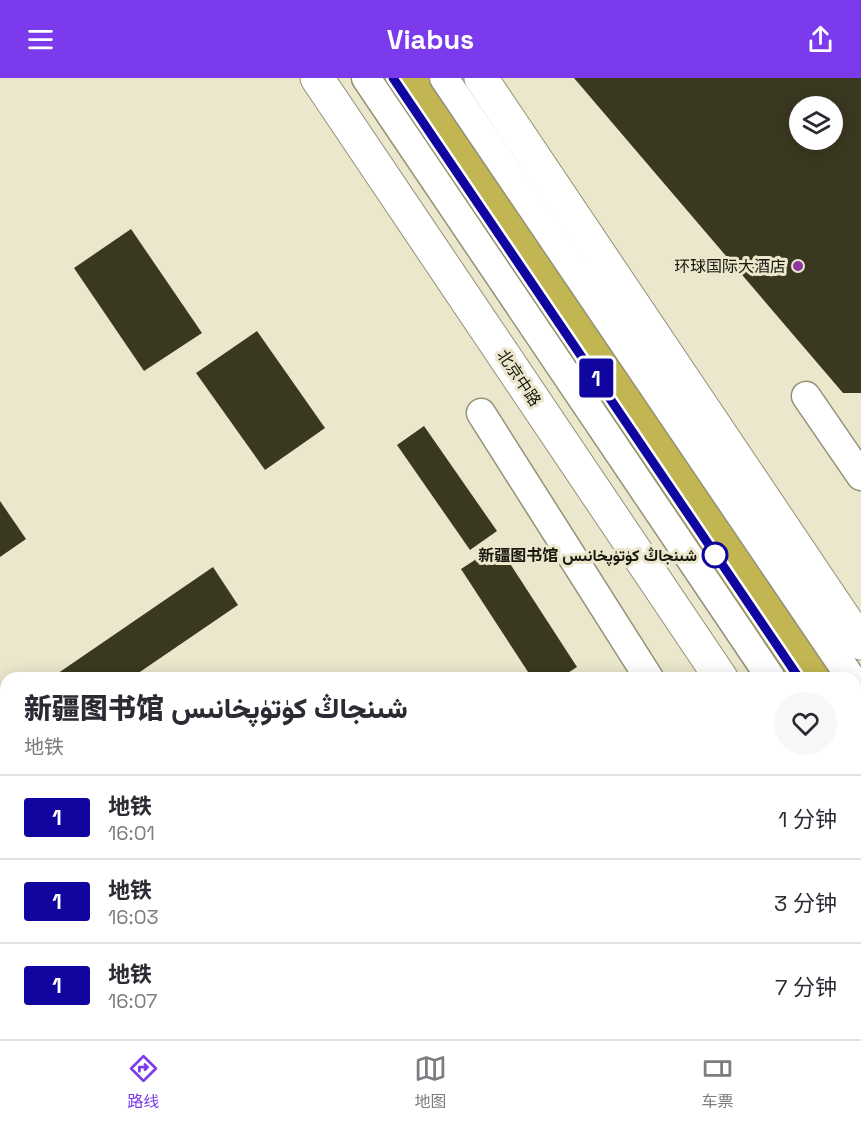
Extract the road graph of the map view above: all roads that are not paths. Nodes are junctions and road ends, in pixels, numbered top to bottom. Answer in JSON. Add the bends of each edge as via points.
{"nodes":[{"id":1,"x":317,"y":78,"type":"edge"},
{"id":2,"x":366,"y":78,"type":"edge"},
{"id":3,"x":444,"y":78,"type":"edge"},
{"id":4,"x":482,"y":78,"type":"edge"},
{"id":5,"x":806,"y":396,"type":"dead end"},
{"id":6,"x":481,"y":413,"type":"dead end"},
{"id":7,"x":861,"y":476,"type":"edge"},
{"id":8,"x":861,"y":642,"type":"edge"},
{"id":9,"x":645,"y":672,"type":"edge"},
{"id":10,"x":718,"y":672,"type":"edge"},
{"id":11,"x":767,"y":672,"type":"edge"},
{"id":12,"x":847,"y":672,"type":"edge"}],
"edges":[{"from":1,"to":10,"type":"main road","name":"北京中路"},
{"from":2,"to":11,"type":"street"},
{"from":3,"to":12,"type":"street"},
{"from":4,"to":8,"type":"main road"},
{"from":5,"to":7,"type":"street"},
{"from":6,"to":9,"type":"street"}]}
